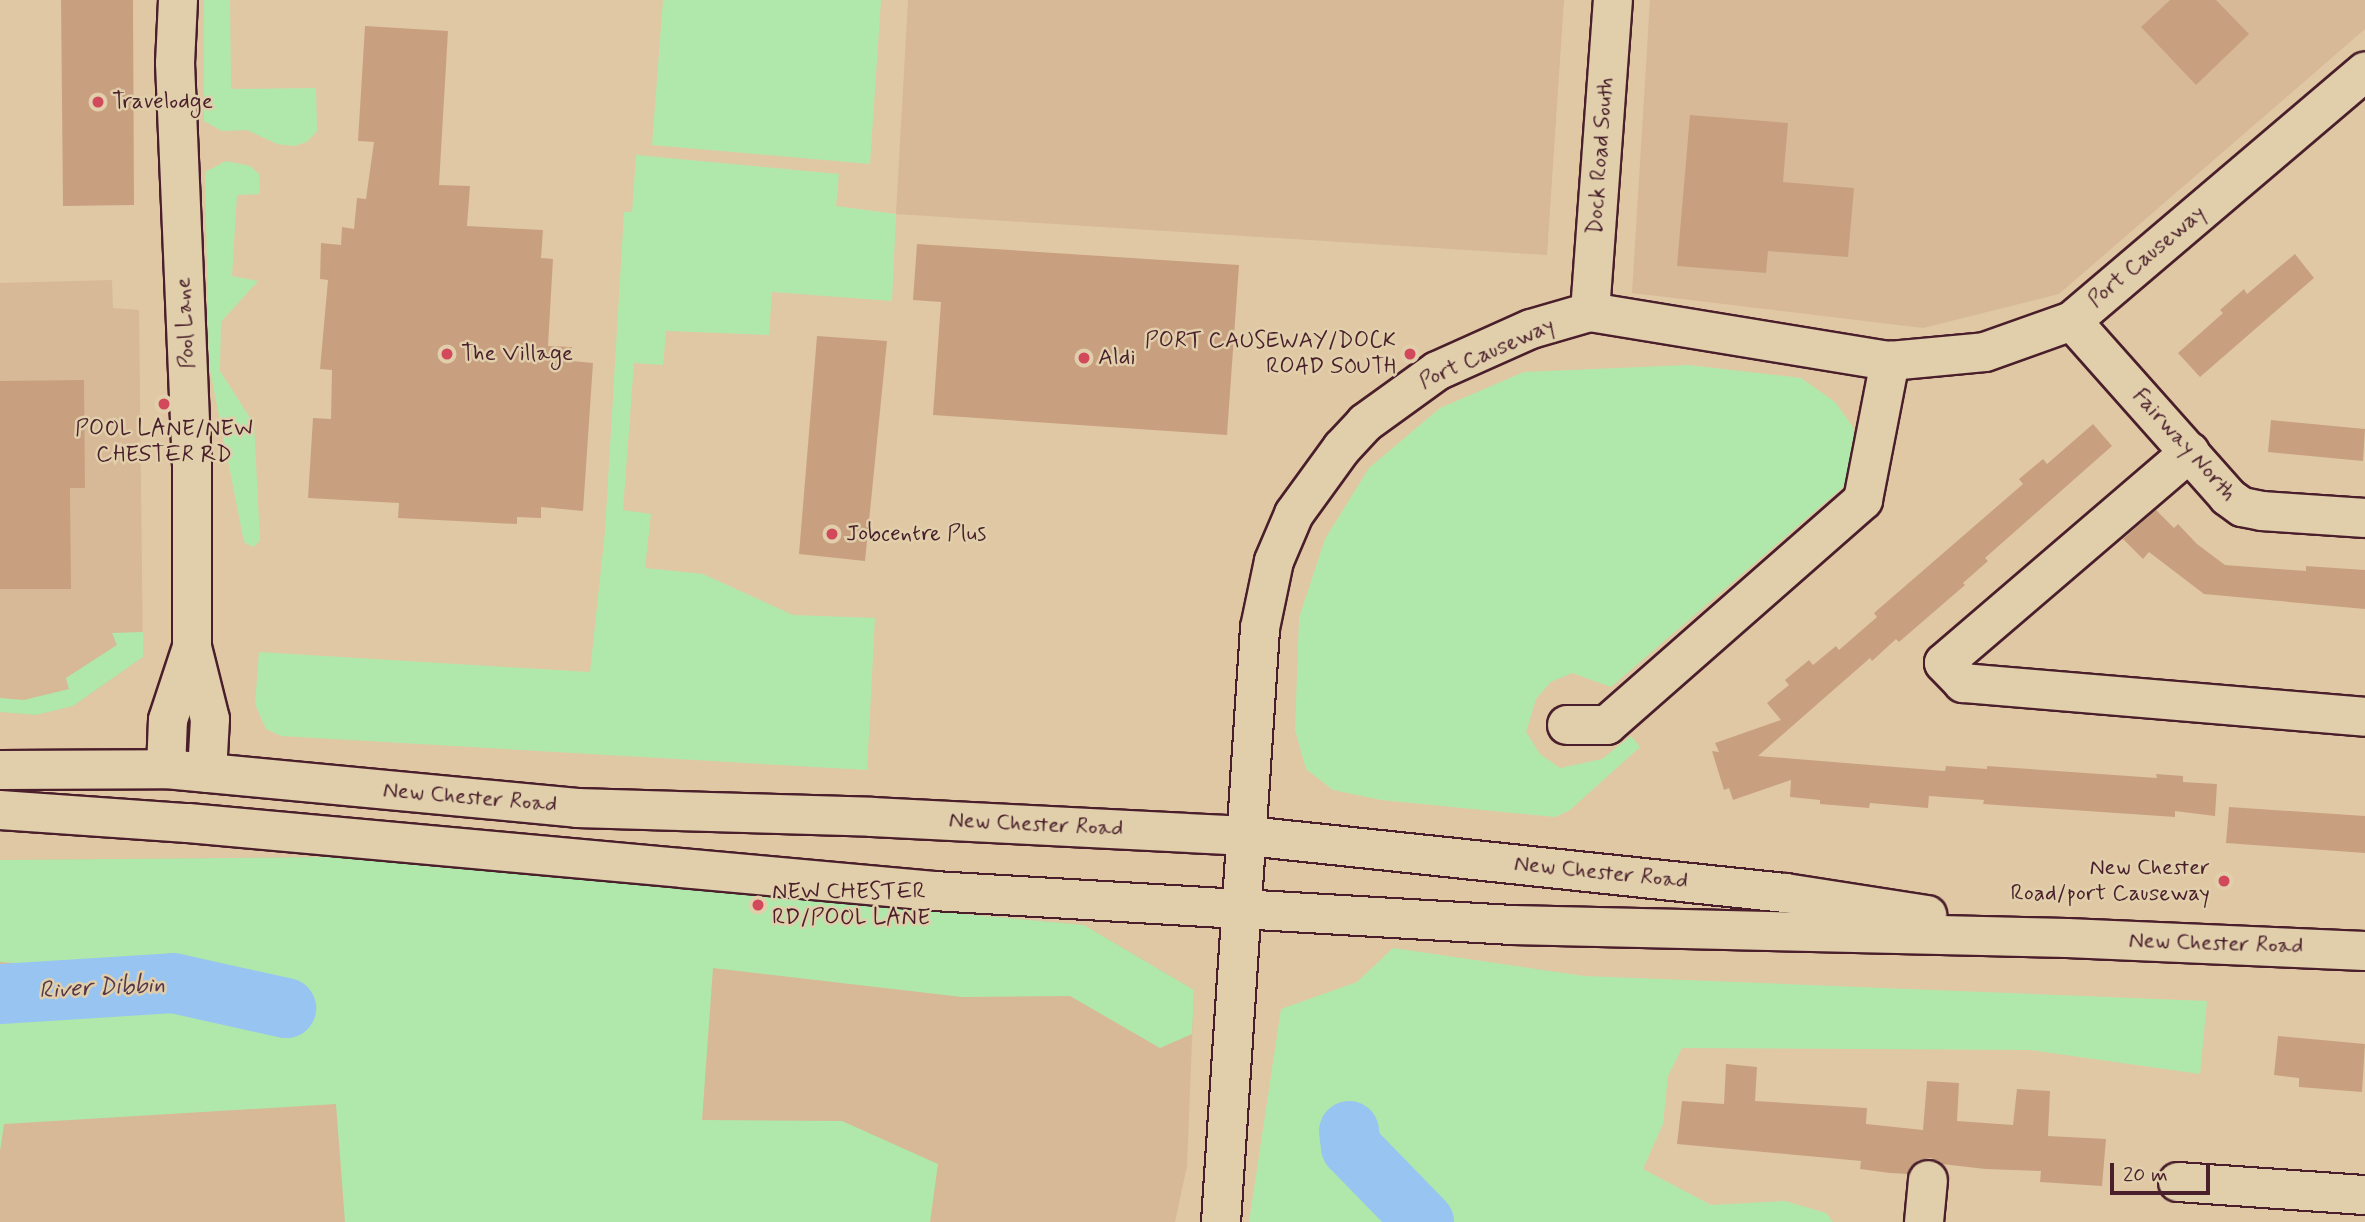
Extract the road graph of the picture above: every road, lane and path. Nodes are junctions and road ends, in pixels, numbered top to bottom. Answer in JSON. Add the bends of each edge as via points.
{"nodes":[{"id":1,"x":178,"y":0,"type":"edge"},
{"id":2,"x":1613,"y":0,"type":"edge"},
{"id":3,"x":2365,"y":72,"type":"edge"},
{"id":4,"x":1590,"y":312,"type":"junction"},
{"id":5,"x":2072,"y":321,"type":"junction"},
{"id":6,"x":1890,"y":361,"type":"junction"},
{"id":7,"x":2190,"y":452,"type":"junction"},
{"id":8,"x":2365,"y":518,"type":"edge"},
{"id":9,"x":192,"y":647,"type":"junction"},
{"id":10,"x":2365,"y":717,"type":"edge"},
{"id":11,"x":1567,"y":725,"type":"dead end"},
{"id":12,"x":166,"y":769,"type":"junction"},
{"id":13,"x":0,"y":770,"type":"edge"},
{"id":14,"x":207,"y":773,"type":"junction"},
{"id":15,"x":0,"y":810,"type":"edge"},
{"id":16,"x":188,"y":823,"type":"junction"},
{"id":17,"x":1248,"y":836,"type":"junction"},
{"id":18,"x":1244,"y":908,"type":"junction"},
{"id":19,"x":2067,"y":938,"type":"junction"},
{"id":20,"x":2365,"y":951,"type":"edge"},
{"id":21,"x":1928,"y":1180,"type":"dead end"},
{"id":22,"x":2178,"y":1182,"type":"dead end"},
{"id":23,"x":2365,"y":1195,"type":"edge"},
{"id":24,"x":1221,"y":1222,"type":"edge"},
{"id":25,"x":1924,"y":1222,"type":"edge"}],
"edges":[{"from":1,"to":9,"type":"main road","name":"Pool Lane","via":[[175,64],[192,463]]},
{"from":2,"to":4,"type":"main road","name":"Dock Road South"},
{"from":3,"to":5,"type":"main road","name":"Port Causeway"},
{"from":4,"to":6,"type":"main road","name":"Port Causeway"},
{"from":4,"to":17,"type":"main road","name":"Port Causeway","via":[[1531,329],[1437,372],[1401,395],[1342,448],[1294,514],[1274,561],[1259,628]]},
{"from":5,"to":6,"type":"main road","name":"Port Causeway","via":[[1985,352]]},
{"from":5,"to":7,"type":"main road","name":"Fairway North"},
{"from":6,"to":11,"type":"main road","via":[[1863,500],[1607,725]]},
{"from":7,"to":8,"type":"main road","name":"Fairway North","via":[[2242,507]]},
{"from":7,"to":10,"type":"main road","via":[[1944,663],[1963,683]]},
{"from":9,"to":12,"type":"main road","name":"Pool Lane","via":[[168,720]]},
{"from":9,"to":14,"type":"main road","name":"Pool Lane","via":[[210,719]]},
{"from":12,"to":13,"type":"main road","name":"New Chester Road"},
{"from":12,"to":14,"type":"main road","name":"New Chester Road"},
{"from":12,"to":16,"type":"main road"},
{"from":14,"to":16,"type":"main road","name":"Pool Lane"},
{"from":14,"to":17,"type":"main road","name":"New Chester Road","via":[[577,808]]},
{"from":15,"to":16,"type":"main road","name":"New Chester Road"},
{"from":16,"to":18,"type":"main road","name":"New Chester Road","via":[[921,890]]},
{"from":17,"to":18,"type":"main road","name":"Port Causeway"},
{"from":17,"to":19,"type":"main road","name":"New Chester Road","via":[[1784,893]]},
{"from":18,"to":19,"type":"main road","name":"New Chester Road","via":[[1513,925]]},
{"from":18,"to":24,"type":"main road","name":"Port Causeway"},
{"from":19,"to":20,"type":"main road","name":"New Chester Road"},
{"from":21,"to":25,"type":"main road"},
{"from":22,"to":23,"type":"main road"}]}
